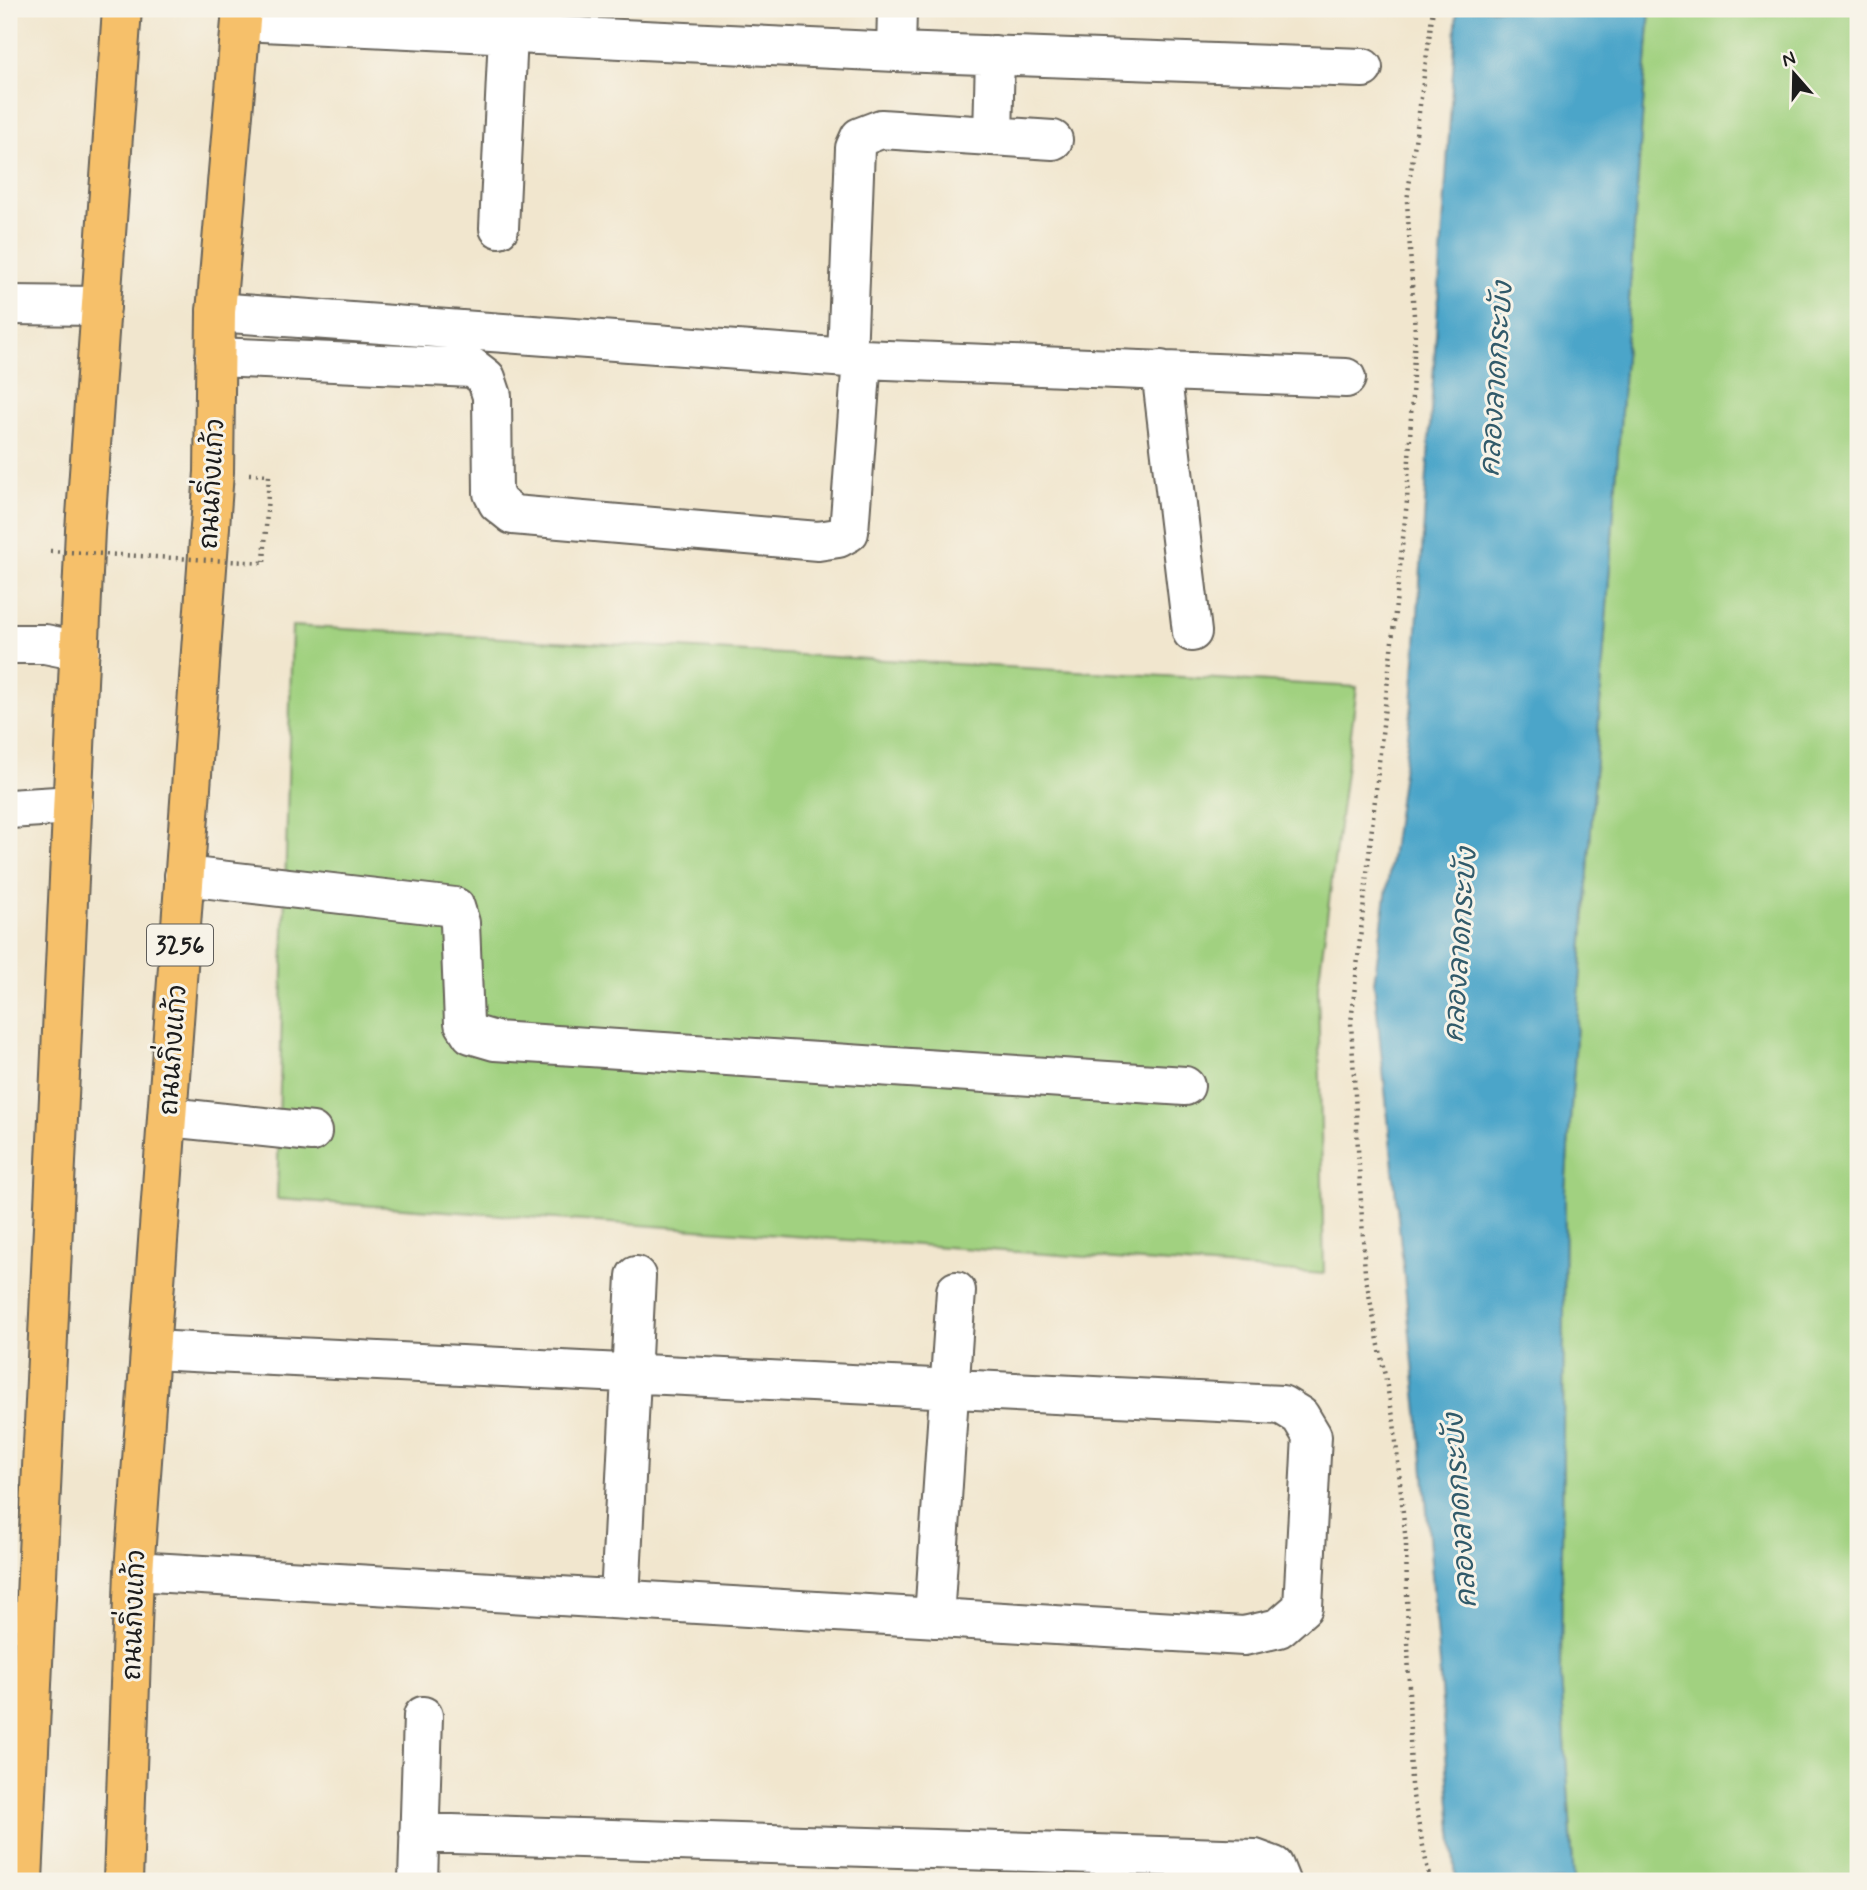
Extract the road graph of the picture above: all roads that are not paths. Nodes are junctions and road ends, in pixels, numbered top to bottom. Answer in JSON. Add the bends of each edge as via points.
{"nodes":[{"id":1,"x":122,"y":9,"type":"edge"},
{"id":2,"x":897,"y":9,"type":"edge"},
{"id":3,"x":242,"y":15,"type":"edge"},
{"id":4,"x":602,"y":24,"type":"edge"},
{"id":5,"x":508,"y":34,"type":"junction"},
{"id":6,"x":895,"y":52,"type":"junction"},
{"id":7,"x":995,"y":55,"type":"junction"},
{"id":8,"x":1363,"y":68,"type":"dead end"},
{"id":9,"x":993,"y":136,"type":"junction"},
{"id":10,"x":1052,"y":140,"type":"dead end"},
{"id":11,"x":499,"y":228,"type":"dead end"},
{"id":12,"x":9,"y":305,"type":"edge"},
{"id":13,"x":101,"y":306,"type":"junction"},
{"id":14,"x":216,"y":312,"type":"junction"},
{"id":15,"x":215,"y":357,"type":"junction"},
{"id":16,"x":854,"y":358,"type":"junction"},
{"id":17,"x":1161,"y":370,"type":"junction"},
{"id":18,"x":1346,"y":378,"type":"dead end"},
{"id":19,"x":1192,"y":632,"type":"dead end"},
{"id":20,"x":9,"y":644,"type":"edge"},
{"id":21,"x":80,"y":651,"type":"junction"},
{"id":22,"x":73,"y":804,"type":"junction"},
{"id":23,"x":9,"y":809,"type":"edge"},
{"id":24,"x":184,"y":876,"type":"junction"},
{"id":25,"x":1185,"y":1086,"type":"dead end"},
{"id":26,"x":168,"y":1117,"type":"junction"},
{"id":27,"x":312,"y":1132,"type":"dead end"},
{"id":28,"x":636,"y":1276,"type":"dead end"},
{"id":29,"x":956,"y":1291,"type":"dead end"},
{"id":30,"x":151,"y":1350,"type":"junction"},
{"id":31,"x":631,"y":1373,"type":"junction"},
{"id":32,"x":950,"y":1388,"type":"junction"},
{"id":33,"x":134,"y":1571,"type":"junction"},
{"id":34,"x":620,"y":1599,"type":"junction"},
{"id":35,"x":934,"y":1618,"type":"junction"},
{"id":36,"x":423,"y":1716,"type":"dead end"},
{"id":37,"x":419,"y":1833,"type":"junction"},
{"id":38,"x":23,"y":1881,"type":"edge"},
{"id":39,"x":123,"y":1881,"type":"edge"},
{"id":40,"x":418,"y":1881,"type":"edge"},
{"id":41,"x":1280,"y":1881,"type":"edge"}],
"edges":[{"from":1,"to":13,"type":"main road"},
{"from":2,"to":6,"type":"street"},
{"from":3,"to":5,"type":"street"},
{"from":3,"to":14,"type":"main road","name":"ถนนกิ่งแก้ว","number":"3256"},
{"from":4,"to":5,"type":"street"},
{"from":4,"to":6,"type":"street"},
{"from":5,"to":11,"type":"street"},
{"from":6,"to":7,"type":"street"},
{"from":7,"to":8,"type":"street"},
{"from":7,"to":9,"type":"street"},
{"from":9,"to":10,"type":"street"},
{"from":9,"to":16,"type":"street","via":[[881,129],[860,137],[855,149]]},
{"from":12,"to":13,"type":"street"},
{"from":13,"to":21,"type":"main road"},
{"from":14,"to":15,"type":"main road","name":"ถนนกิ่งแก้ว","number":"3256"},
{"from":14,"to":16,"type":"street"},
{"from":15,"to":16,"type":"street","via":[[473,368],[486,379],[492,396],[493,493],[513,515],[818,541],[849,531]]},
{"from":15,"to":24,"type":"main road","name":"ถนนกิ่งแก้ว","number":"3256","via":[[214,472]]},
{"from":16,"to":17,"type":"street"},
{"from":17,"to":18,"type":"street"},
{"from":17,"to":19,"type":"street"},
{"from":20,"to":21,"type":"street","via":[[45,644]]},
{"from":21,"to":22,"type":"main road"},
{"from":22,"to":23,"type":"street"},
{"from":22,"to":38,"type":"main road"},
{"from":24,"to":25,"type":"street","via":[[455,907],[460,923],[464,1023],[471,1034],[495,1041]]},
{"from":24,"to":26,"type":"main road","name":"ถนนกิ่งแก้ว","number":"3256"},
{"from":26,"to":27,"type":"street"},
{"from":26,"to":30,"type":"main road","name":"ถนนกิ่งแก้ว","number":"3256"},
{"from":28,"to":31,"type":"street"},
{"from":29,"to":32,"type":"street"},
{"from":30,"to":31,"type":"street"},
{"from":30,"to":33,"type":"main road","name":"ถนนกิ่งแก้ว","number":"3256"},
{"from":31,"to":32,"type":"street"},
{"from":31,"to":34,"type":"street"},
{"from":32,"to":35,"type":"street"},
{"from":32,"to":35,"type":"street","via":[[1282,1405],[1300,1416],[1312,1436],[1303,1607],[1279,1628],[1244,1636]]},
{"from":33,"to":34,"type":"street"},
{"from":33,"to":39,"type":"main road","name":"ถนนกิ่งแก้ว","number":"3256"},
{"from":34,"to":35,"type":"street"},
{"from":36,"to":37,"type":"street"},
{"from":37,"to":40,"type":"street"},
{"from":37,"to":41,"type":"street","via":[[1255,1859],[1274,1866]]}]}
